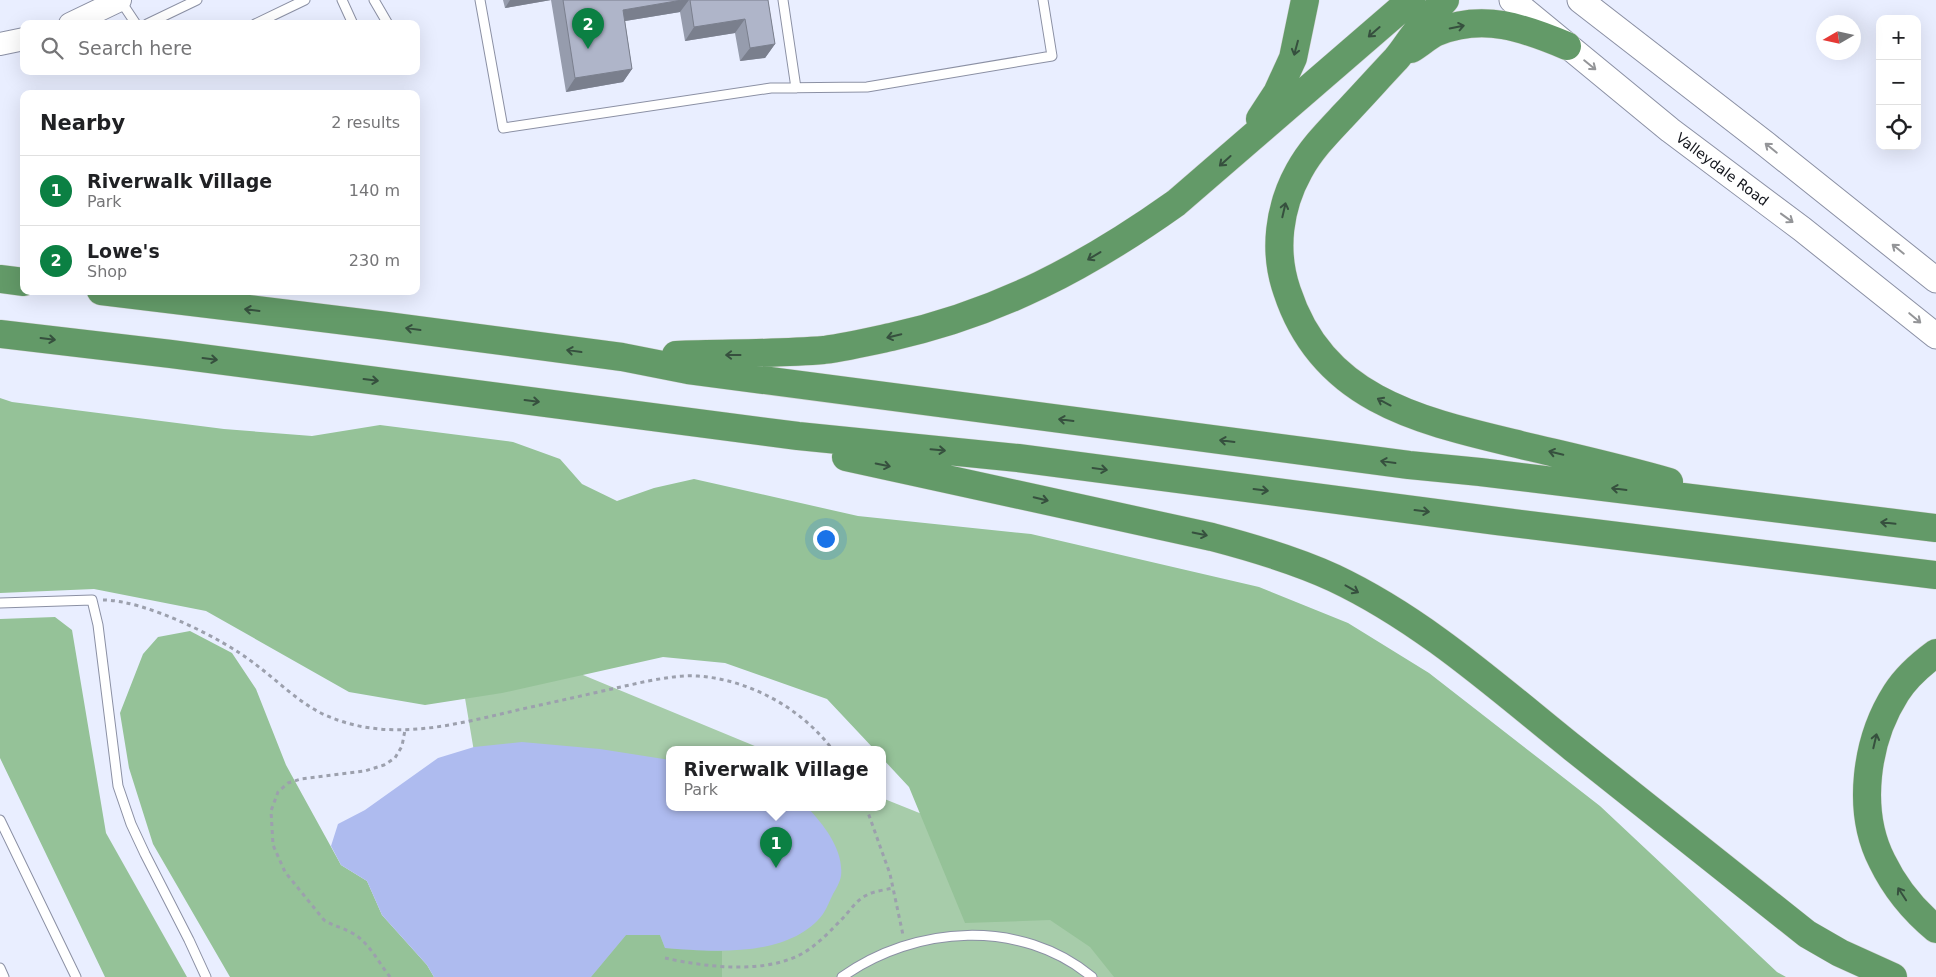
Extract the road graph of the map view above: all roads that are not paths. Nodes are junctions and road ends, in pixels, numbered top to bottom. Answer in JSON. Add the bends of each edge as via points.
{"nodes":[{"id":1,"x":120,"y":0,"type":"edge"},
{"id":2,"x":197,"y":0,"type":"edge"},
{"id":3,"x":305,"y":0,"type":"edge"},
{"id":4,"x":342,"y":0,"type":"edge"},
{"id":5,"x":374,"y":0,"type":"edge"},
{"id":6,"x":480,"y":0,"type":"edge"},
{"id":7,"x":783,"y":0,"type":"edge"},
{"id":8,"x":1043,"y":0,"type":"edge"},
{"id":9,"x":1305,"y":0,"type":"edge"},
{"id":10,"x":1411,"y":0,"type":"edge"},
{"id":11,"x":1445,"y":0,"type":"edge"},
{"id":12,"x":1512,"y":0,"type":"edge"},
{"id":13,"x":1580,"y":0,"type":"edge"},
{"id":14,"x":78,"y":20,"type":"edge"},
{"id":15,"x":133,"y":20,"type":"edge"},
{"id":16,"x":155,"y":20,"type":"edge"},
{"id":17,"x":263,"y":20,"type":"edge"},
{"id":18,"x":351,"y":20,"type":"edge"},
{"id":19,"x":386,"y":20,"type":"edge"},
{"id":20,"x":20,"y":40,"type":"edge"},
{"id":21,"x":0,"y":44,"type":"edge"},
{"id":22,"x":1567,"y":46,"type":"junction"},
{"id":23,"x":1399,"y":56,"type":"junction"},
{"id":24,"x":796,"y":88,"type":"junction"},
{"id":25,"x":1251,"y":137,"type":"junction"},
{"id":26,"x":0,"y":279,"type":"edge"},
{"id":27,"x":1936,"y":280,"type":"edge"},
{"id":28,"x":20,"y":282,"type":"edge"},
{"id":29,"x":134,"y":295,"type":"edge"},
{"id":30,"x":0,"y":334,"type":"edge"},
{"id":31,"x":1936,"y":336,"type":"edge"},
{"id":32,"x":622,"y":358,"type":"junction"},
{"id":33,"x":734,"y":427,"type":"junction"},
{"id":34,"x":1720,"y":502,"type":"junction"},
{"id":35,"x":1936,"y":528,"type":"edge"},
{"id":36,"x":1936,"y":575,"type":"edge"},
{"id":37,"x":0,"y":603,"type":"edge"},
{"id":38,"x":1936,"y":652,"type":"edge"},
{"id":39,"x":0,"y":820,"type":"edge"},
{"id":40,"x":1936,"y":929,"type":"edge"},
{"id":41,"x":0,"y":968,"type":"edge"},
{"id":42,"x":4,"y":977,"type":"edge"},
{"id":43,"x":76,"y":977,"type":"edge"},
{"id":44,"x":206,"y":977,"type":"edge"},
{"id":45,"x":842,"y":977,"type":"edge"},
{"id":46,"x":1092,"y":977,"type":"edge"},
{"id":47,"x":1893,"y":977,"type":"edge"}],
"edges":[{"from":1,"to":14,"type":"street"},
{"from":1,"to":15,"type":"lane"},
{"from":2,"to":16,"type":"lane"},
{"from":3,"to":17,"type":"lane"},
{"from":4,"to":18,"type":"lane"},
{"from":5,"to":19,"type":"lane"},
{"from":6,"to":24,"type":"lane","via":[[503,128],[771,88]]},
{"from":7,"to":24,"type":"lane"},
{"from":8,"to":24,"type":"lane","via":[[1052,56],[867,87]]},
{"from":9,"to":25,"type":"highway","one_way":true,"via":[[1293,58]]},
{"from":10,"to":25,"type":"highway","one_way":true},
{"from":11,"to":23,"type":"highway"},
{"from":12,"to":22,"type":"main road","name":"Valleydale Road"},
{"from":27,"to":13,"type":"main road","one_way":true},
{"from":20,"to":21,"type":"street"},
{"from":23,"to":22,"type":"highway","one_way":true,"via":[[1435,33],[1483,23],[1513,26]]},
{"from":22,"to":31,"type":"main road","name":"Valleydale Road","one_way":true},
{"from":34,"to":23,"type":"highway","one_way":true,"via":[[1679,485],[1626,470],[1419,419],[1385,403],[1339,373],[1301,328],[1282,278],[1280,226],[1287,195],[1319,141]]},
{"from":25,"to":32,"type":"highway","one_way":true,"via":[[1176,203],[1135,232],[1066,273],[984,310],[903,334],[824,350]]},
{"from":26,"to":28,"type":"highway"},
{"from":32,"to":29,"type":"highway","one_way":true},
{"from":30,"to":33,"type":"highway","one_way":true},
{"from":34,"to":32,"type":"highway","one_way":true,"via":[[708,373]]},
{"from":33,"to":36,"type":"highway","one_way":true,"via":[[1018,458]]},
{"from":33,"to":47,"type":"highway","one_way":true,"via":[[839,455],[1212,537],[1258,549],[1334,578],[1392,610],[1480,671],[1807,934]]},
{"from":35,"to":34,"type":"highway","one_way":true},
{"from":37,"to":44,"type":"lane","via":[[92,600],[118,786],[131,824]]},
{"from":40,"to":38,"type":"highway","one_way":true,"via":[[1905,900],[1881,861],[1872,831],[1867,788],[1870,761],[1886,709],[1912,673]]},
{"from":39,"to":43,"type":"lane"},
{"from":41,"to":42,"type":"lane"},
{"from":45,"to":46,"type":"lane","via":[[869,960],[905,946],[948,937],[982,935],[1040,946]]}]}
